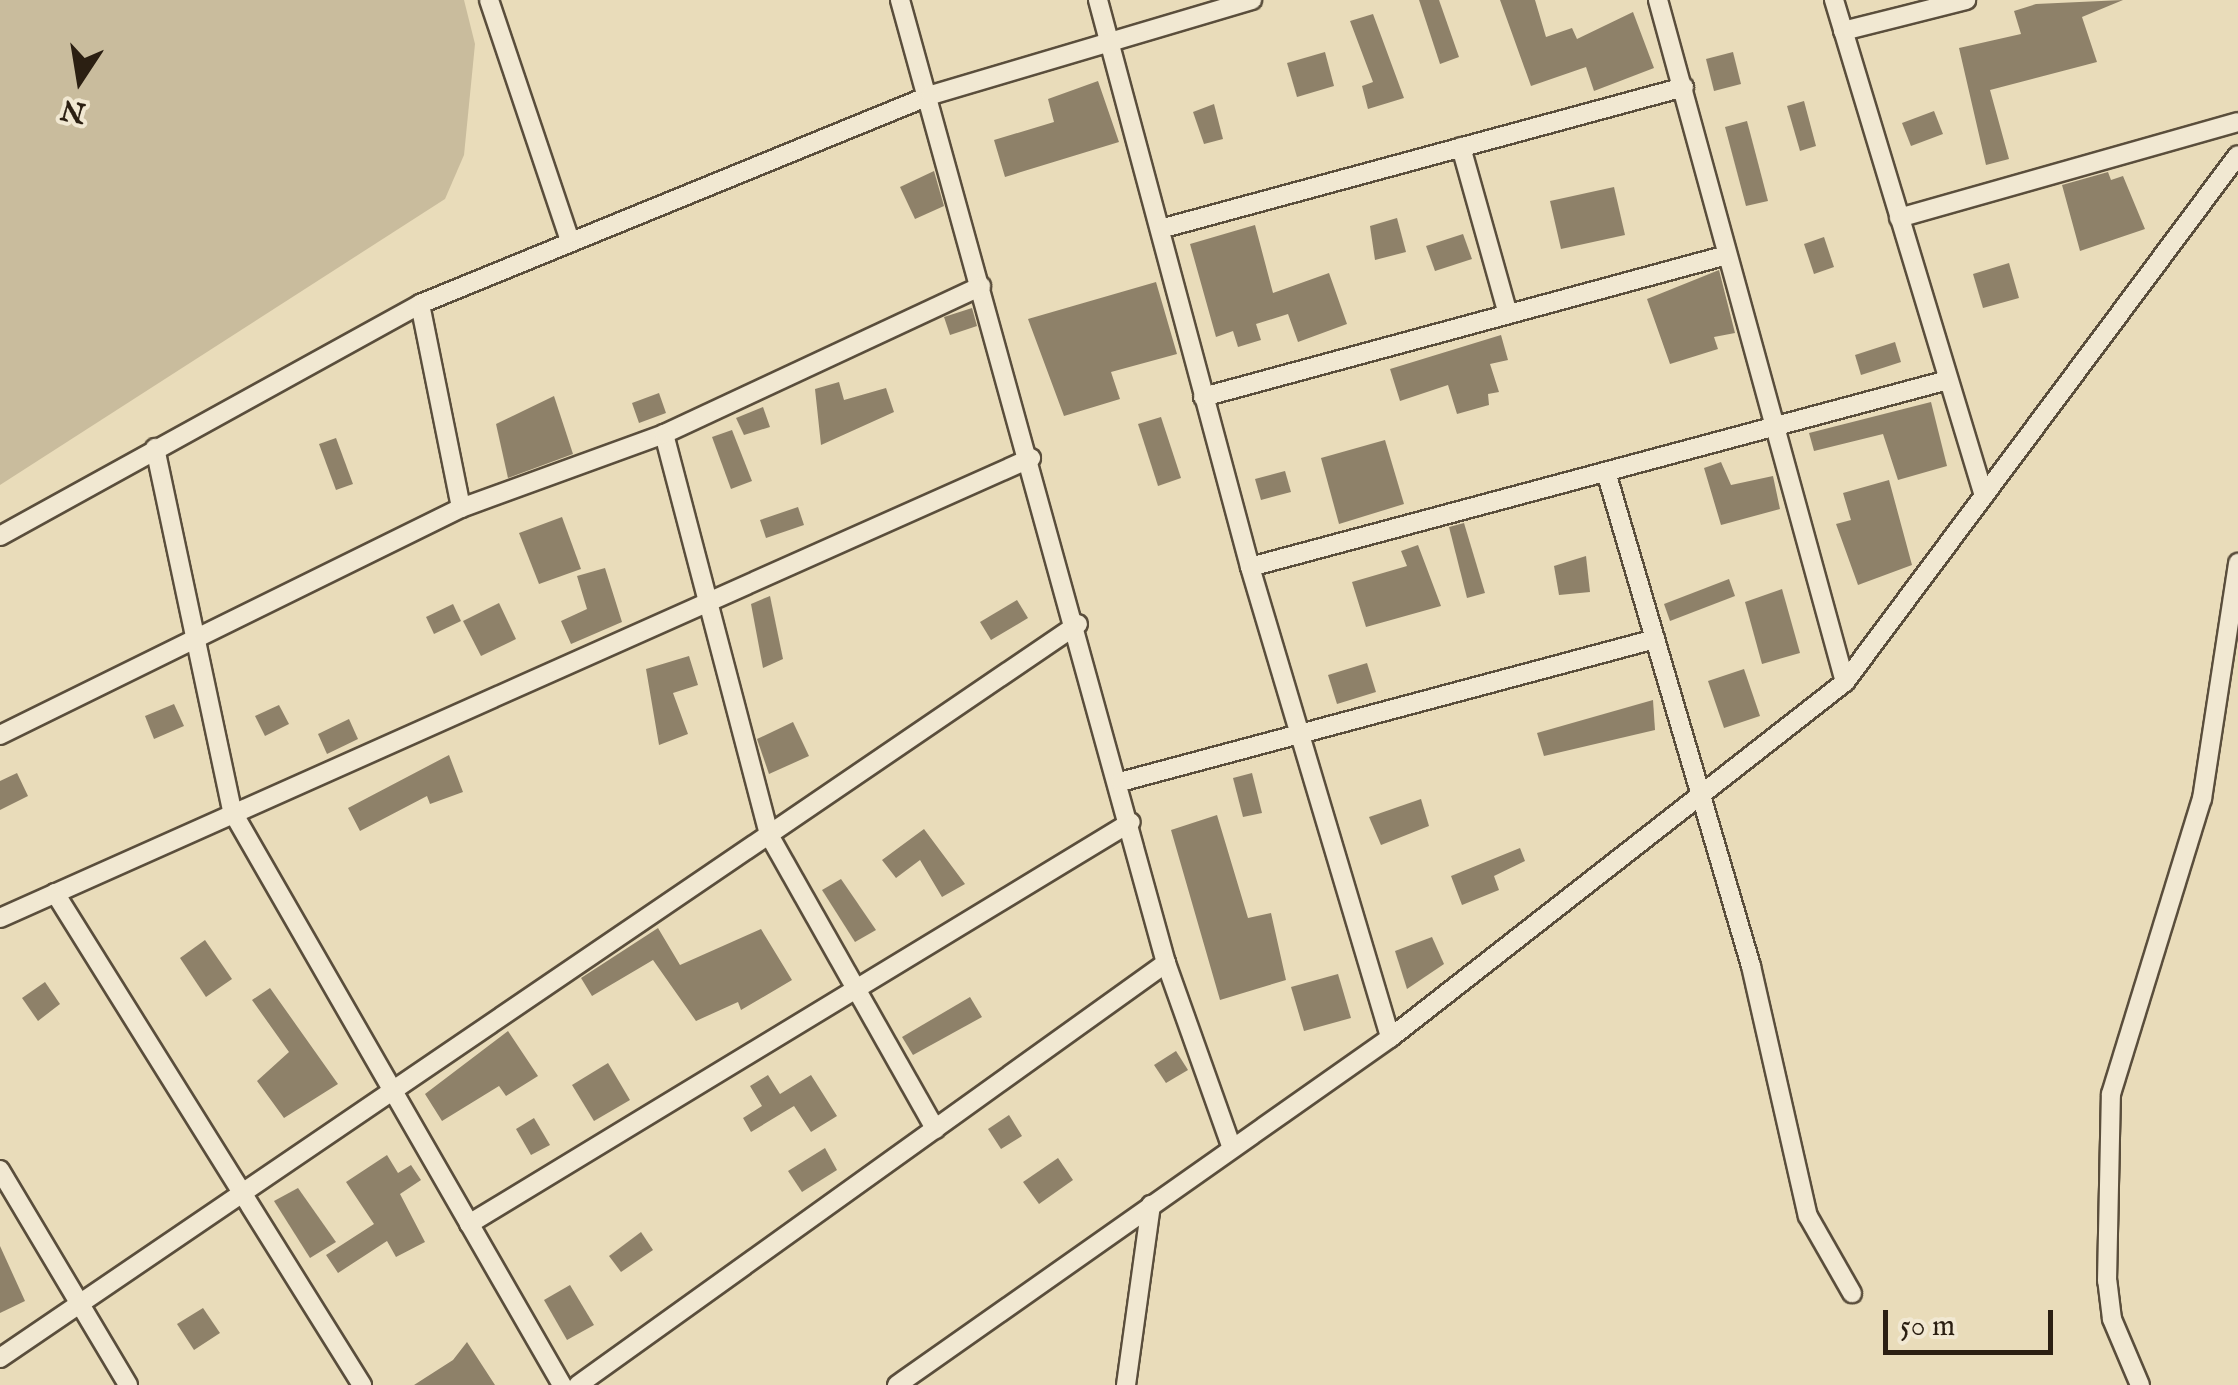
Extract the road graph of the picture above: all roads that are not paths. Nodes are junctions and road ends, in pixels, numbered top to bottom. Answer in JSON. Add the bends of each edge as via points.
{"nodes":[{"id":1,"x":489,"y":0,"type":"edge"},
{"id":2,"x":900,"y":0,"type":"edge"},
{"id":3,"x":1098,"y":0,"type":"edge"},
{"id":4,"x":1252,"y":0,"type":"edge"},
{"id":5,"x":1658,"y":0,"type":"edge"},
{"id":6,"x":1834,"y":0,"type":"edge"},
{"id":7,"x":1966,"y":0,"type":"edge"},
{"id":8,"x":1843,"y":32,"type":"junction"},
{"id":9,"x":1112,"y":42,"type":"junction"},
{"id":10,"x":1684,"y":87,"type":"junction"},
{"id":11,"x":931,"y":95,"type":"junction"},
{"id":12,"x":2238,"y":122,"type":"edge"},
{"id":13,"x":1461,"y":147,"type":"junction"},
{"id":14,"x":2238,"y":155,"type":"edge"},
{"id":15,"x":1900,"y":218,"type":"junction"},
{"id":16,"x":1160,"y":229,"type":"junction"},
{"id":17,"x":570,"y":240,"type":"junction"},
{"id":18,"x":1728,"y":255,"type":"junction"},
{"id":19,"x":981,"y":286,"type":"junction"},
{"id":20,"x":420,"y":304,"type":"junction"},
{"id":21,"x":1508,"y":314,"type":"junction"},
{"id":22,"x":1948,"y":380,"type":"junction"},
{"id":23,"x":1202,"y":397,"type":"junction"},
{"id":24,"x":1776,"y":426,"type":"junction"},
{"id":25,"x":664,"y":434,"type":"junction"},
{"id":26,"x":155,"y":448,"type":"junction"},
{"id":27,"x":1031,"y":458,"type":"junction"},
{"id":28,"x":1606,"y":472,"type":"junction"},
{"id":29,"x":1984,"y":496,"type":"junction"},
{"id":30,"x":461,"y":508,"type":"junction"},
{"id":31,"x":0,"y":536,"type":"edge"},
{"id":32,"x":2238,"y":562,"type":"edge"},
{"id":33,"x":1250,"y":567,"type":"junction"},
{"id":34,"x":711,"y":598,"type":"junction"},
{"id":35,"x":1078,"y":624,"type":"junction"},
{"id":36,"x":202,"y":636,"type":"junction"},
{"id":37,"x":1655,"y":640,"type":"junction"},
{"id":38,"x":1845,"y":682,"type":"junction"},
{"id":39,"x":0,"y":736,"type":"edge"},
{"id":40,"x":1302,"y":739,"type":"junction"},
{"id":41,"x":1120,"y":782,"type":"junction"},
{"id":42,"x":1701,"y":800,"type":"junction"},
{"id":43,"x":232,"y":812,"type":"junction"},
{"id":44,"x":1130,"y":822,"type":"junction"},
{"id":45,"x":769,"y":835,"type":"junction"},
{"id":46,"x":55,"y":893,"type":"junction"},
{"id":47,"x":0,"y":918,"type":"edge"},
{"id":48,"x":1166,"y":963,"type":"junction"},
{"id":49,"x":860,"y":986,"type":"junction"},
{"id":50,"x":1390,"y":1038,"type":"junction"},
{"id":51,"x":392,"y":1091,"type":"junction"},
{"id":52,"x":935,"y":1129,"type":"junction"},
{"id":53,"x":1232,"y":1148,"type":"junction"},
{"id":54,"x":0,"y":1170,"type":"edge"},
{"id":55,"x":242,"y":1193,"type":"junction"},
{"id":56,"x":1151,"y":1205,"type":"junction"},
{"id":57,"x":469,"y":1224,"type":"junction"},
{"id":58,"x":1852,"y":1293,"type":"dead end"},
{"id":59,"x":80,"y":1303,"type":"junction"},
{"id":60,"x":0,"y":1358,"type":"edge"},
{"id":61,"x":128,"y":1385,"type":"edge"},
{"id":62,"x":362,"y":1385,"type":"edge"},
{"id":63,"x":562,"y":1385,"type":"edge"},
{"id":64,"x":578,"y":1385,"type":"edge"},
{"id":65,"x":896,"y":1385,"type":"edge"},
{"id":66,"x":1126,"y":1385,"type":"edge"},
{"id":67,"x":2140,"y":1385,"type":"edge"}],
"edges":[{"from":1,"to":17,"type":"street"},
{"from":2,"to":11,"type":"street"},
{"from":3,"to":9,"type":"street"},
{"from":4,"to":9,"type":"street"},
{"from":5,"to":10,"type":"street"},
{"from":6,"to":8,"type":"street"},
{"from":7,"to":8,"type":"street"},
{"from":8,"to":15,"type":"street"},
{"from":9,"to":11,"type":"street"},
{"from":9,"to":16,"type":"street"},
{"from":10,"to":13,"type":"street"},
{"from":10,"to":18,"type":"street"},
{"from":11,"to":17,"type":"street"},
{"from":11,"to":19,"type":"street"},
{"from":12,"to":15,"type":"street"},
{"from":13,"to":16,"type":"street"},
{"from":13,"to":21,"type":"street"},
{"from":14,"to":29,"type":"street"},
{"from":15,"to":22,"type":"street"},
{"from":16,"to":23,"type":"street"},
{"from":17,"to":20,"type":"street"},
{"from":18,"to":21,"type":"street"},
{"from":18,"to":24,"type":"street"},
{"from":19,"to":25,"type":"street"},
{"from":19,"to":27,"type":"street"},
{"from":20,"to":26,"type":"street"},
{"from":20,"to":30,"type":"street"},
{"from":21,"to":23,"type":"street"},
{"from":22,"to":24,"type":"street"},
{"from":22,"to":29,"type":"street"},
{"from":23,"to":33,"type":"street"},
{"from":24,"to":28,"type":"street"},
{"from":24,"to":38,"type":"street"},
{"from":25,"to":30,"type":"street"},
{"from":25,"to":34,"type":"street"},
{"from":26,"to":31,"type":"street"},
{"from":26,"to":36,"type":"street"},
{"from":27,"to":34,"type":"street"},
{"from":27,"to":35,"type":"street"},
{"from":28,"to":33,"type":"street"},
{"from":28,"to":37,"type":"street"},
{"from":29,"to":38,"type":"street"},
{"from":30,"to":36,"type":"street"},
{"from":32,"to":67,"type":"street","via":[[2202,799],[2110,1094],[2108,1281],[2112,1319]]},
{"from":33,"to":40,"type":"street"},
{"from":34,"to":43,"type":"street"},
{"from":34,"to":45,"type":"street"},
{"from":35,"to":41,"type":"street"},
{"from":35,"to":45,"type":"street"},
{"from":36,"to":39,"type":"street"},
{"from":36,"to":43,"type":"street"},
{"from":37,"to":40,"type":"street"},
{"from":37,"to":42,"type":"street"},
{"from":38,"to":42,"type":"street"},
{"from":40,"to":41,"type":"street"},
{"from":40,"to":50,"type":"street"},
{"from":41,"to":44,"type":"street"},
{"from":42,"to":50,"type":"street"},
{"from":42,"to":58,"type":"street","via":[[1784,1091],[1808,1216]]},
{"from":43,"to":46,"type":"street"},
{"from":43,"to":51,"type":"street"},
{"from":44,"to":48,"type":"street"},
{"from":44,"to":49,"type":"street"},
{"from":45,"to":49,"type":"street"},
{"from":45,"to":51,"type":"street"},
{"from":46,"to":47,"type":"street"},
{"from":46,"to":55,"type":"street"},
{"from":48,"to":52,"type":"street"},
{"from":48,"to":53,"type":"street"},
{"from":49,"to":52,"type":"street"},
{"from":49,"to":57,"type":"street"},
{"from":50,"to":53,"type":"street"},
{"from":51,"to":55,"type":"street"},
{"from":51,"to":57,"type":"street"},
{"from":52,"to":64,"type":"street"},
{"from":53,"to":56,"type":"street"},
{"from":54,"to":59,"type":"street"},
{"from":55,"to":59,"type":"street"},
{"from":55,"to":62,"type":"street"},
{"from":56,"to":65,"type":"street"},
{"from":56,"to":66,"type":"street"},
{"from":57,"to":63,"type":"street"},
{"from":59,"to":60,"type":"street"},
{"from":59,"to":61,"type":"street"}]}
